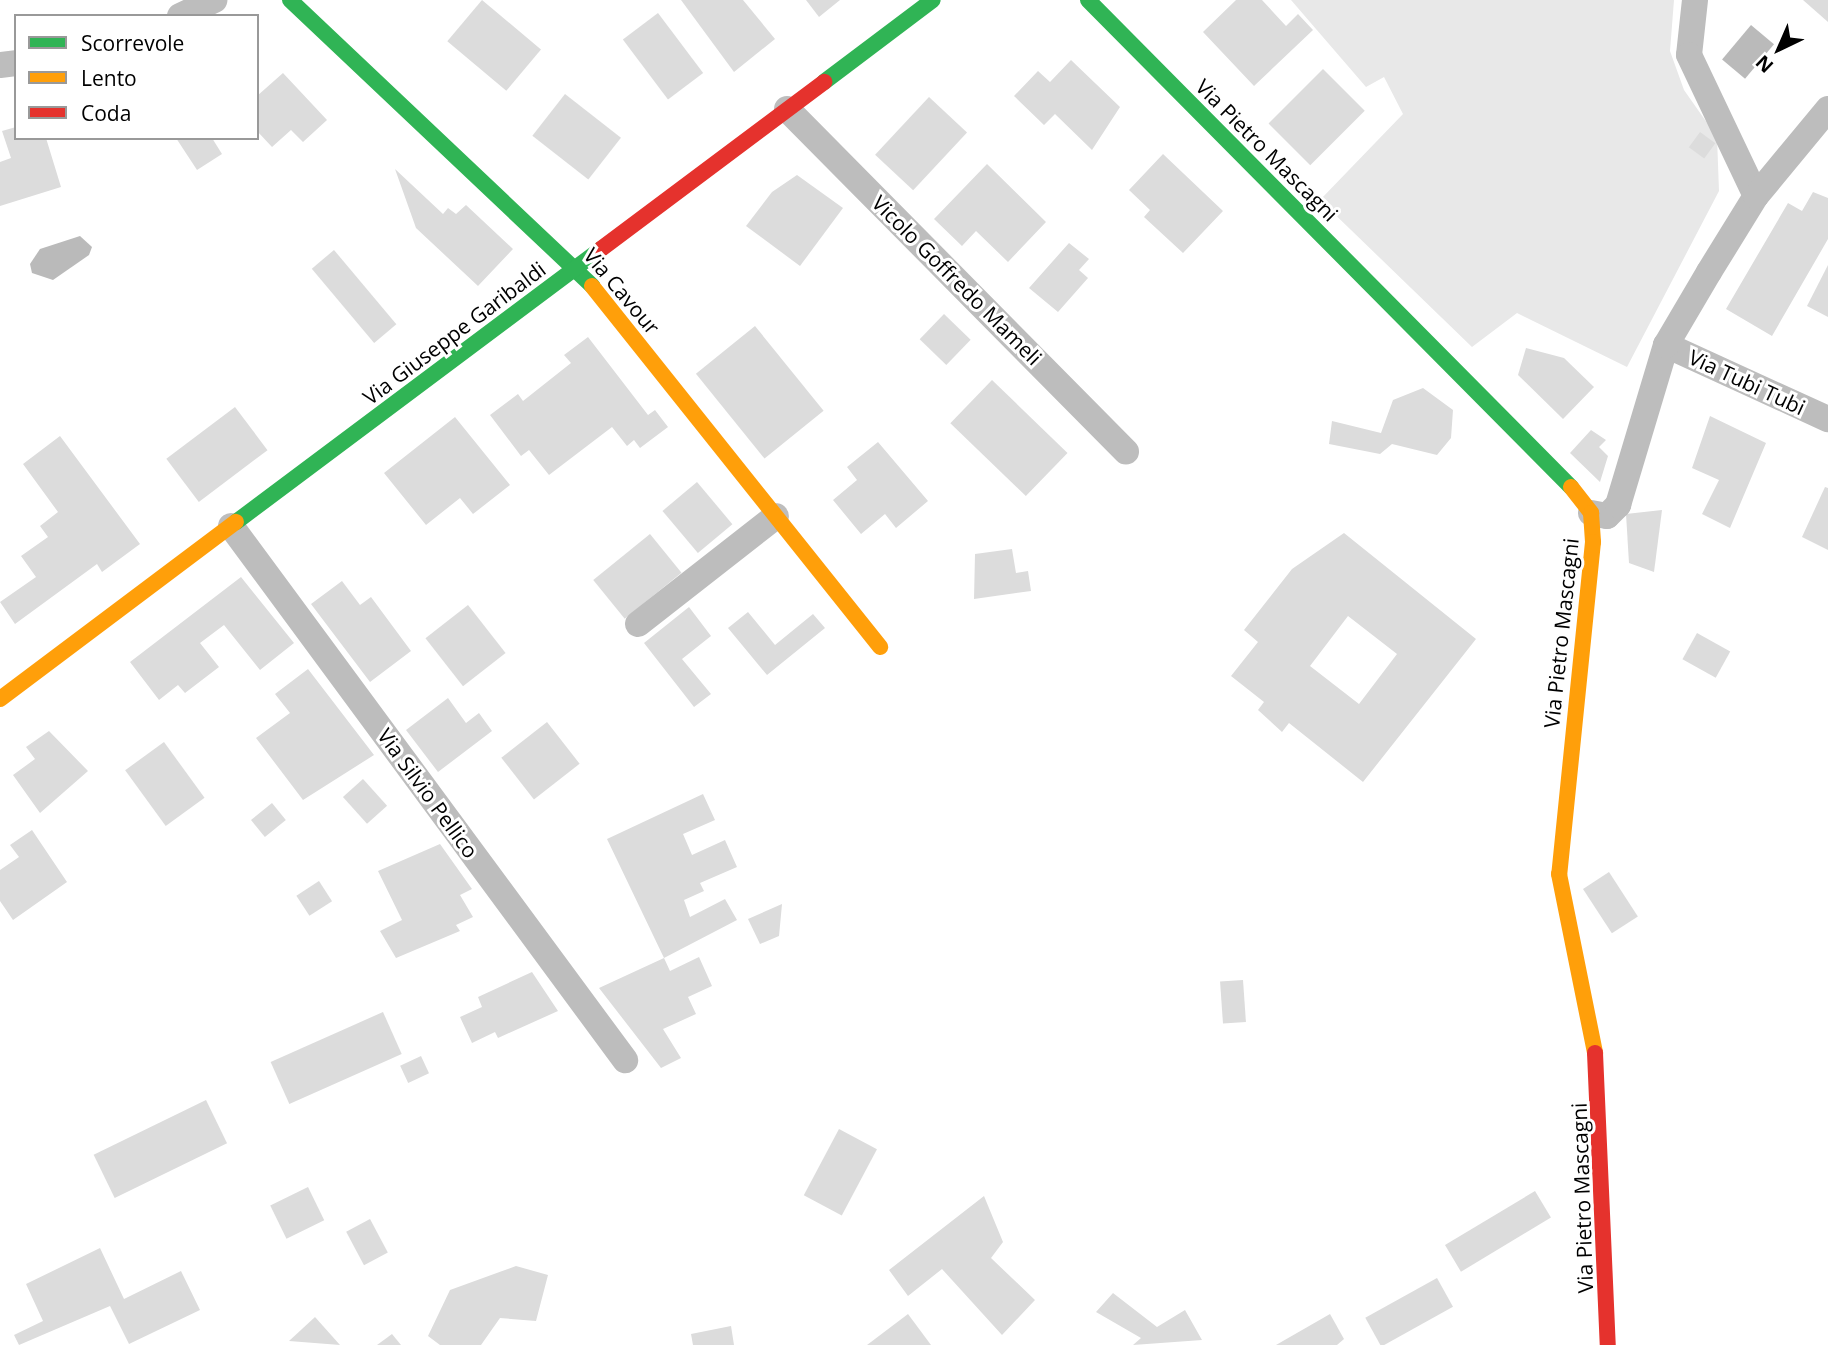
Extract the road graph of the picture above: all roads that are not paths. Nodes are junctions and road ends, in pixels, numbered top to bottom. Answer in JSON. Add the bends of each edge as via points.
{"nodes":[{"id":1,"x":214,"y":0,"type":"edge"},
{"id":2,"x":290,"y":0,"type":"edge"},
{"id":3,"x":933,"y":0,"type":"edge"},
{"id":4,"x":1088,"y":0,"type":"edge"},
{"id":5,"x":1695,"y":0,"type":"edge"},
{"id":6,"x":184,"y":14,"type":"edge"},
{"id":7,"x":787,"y":109,"type":"junction"},
{"id":8,"x":1828,"y":109,"type":"edge"},
{"id":9,"x":1756,"y":196,"type":"junction"},
{"id":10,"x":577,"y":267,"type":"junction"},
{"id":11,"x":1666,"y":345,"type":"junction"},
{"id":12,"x":1828,"y":419,"type":"edge"},
{"id":13,"x":1126,"y":451,"type":"dead end"},
{"id":14,"x":1591,"y":513,"type":"junction"},
{"id":15,"x":776,"y":516,"type":"junction"},
{"id":16,"x":231,"y":526,"type":"junction"},
{"id":17,"x":638,"y":624,"type":"dead end"},
{"id":18,"x":880,"y":647,"type":"dead end"},
{"id":19,"x":0,"y":699,"type":"edge"},
{"id":20,"x":625,"y":1060,"type":"dead end"},
{"id":21,"x":1608,"y":1345,"type":"edge"}],
"edges":[{"from":1,"to":6,"type":"street"},
{"from":2,"to":10,"type":"street","name":"Via Cavour","via":[[330,44]]},
{"from":3,"to":7,"type":"street","name":"Via Giuseppe Garibaldi"},
{"from":4,"to":14,"type":"street","name":"Via Pietro Mascagni","via":[[1559,472]]},
{"from":5,"to":9,"type":"street","via":[[1689,55]]},
{"from":7,"to":10,"type":"street","name":"Via Giuseppe Garibaldi"},
{"from":7,"to":13,"type":"street","name":"Vicolo Goffredo Mameli"},
{"from":8,"to":9,"type":"street"},
{"from":9,"to":11,"type":"street"},
{"from":10,"to":15,"type":"street","name":"Via Cavour"},
{"from":10,"to":16,"type":"street","name":"Via Giuseppe Garibaldi"},
{"from":11,"to":12,"type":"street","name":"Via Tubi Tubi"},
{"from":11,"to":14,"type":"street","via":[[1618,505],[1606,516]]},
{"from":14,"to":21,"type":"street","name":"Via Pietro Mascagni","via":[[1593,542],[1559,874],[1597,1066]]},
{"from":15,"to":17,"type":"street"},
{"from":15,"to":18,"type":"street","name":"Via Cavour"},
{"from":16,"to":19,"type":"street","name":"Via Giuseppe Garibaldi"},
{"from":16,"to":20,"type":"street","name":"Via Silvio Pellico"}]}
